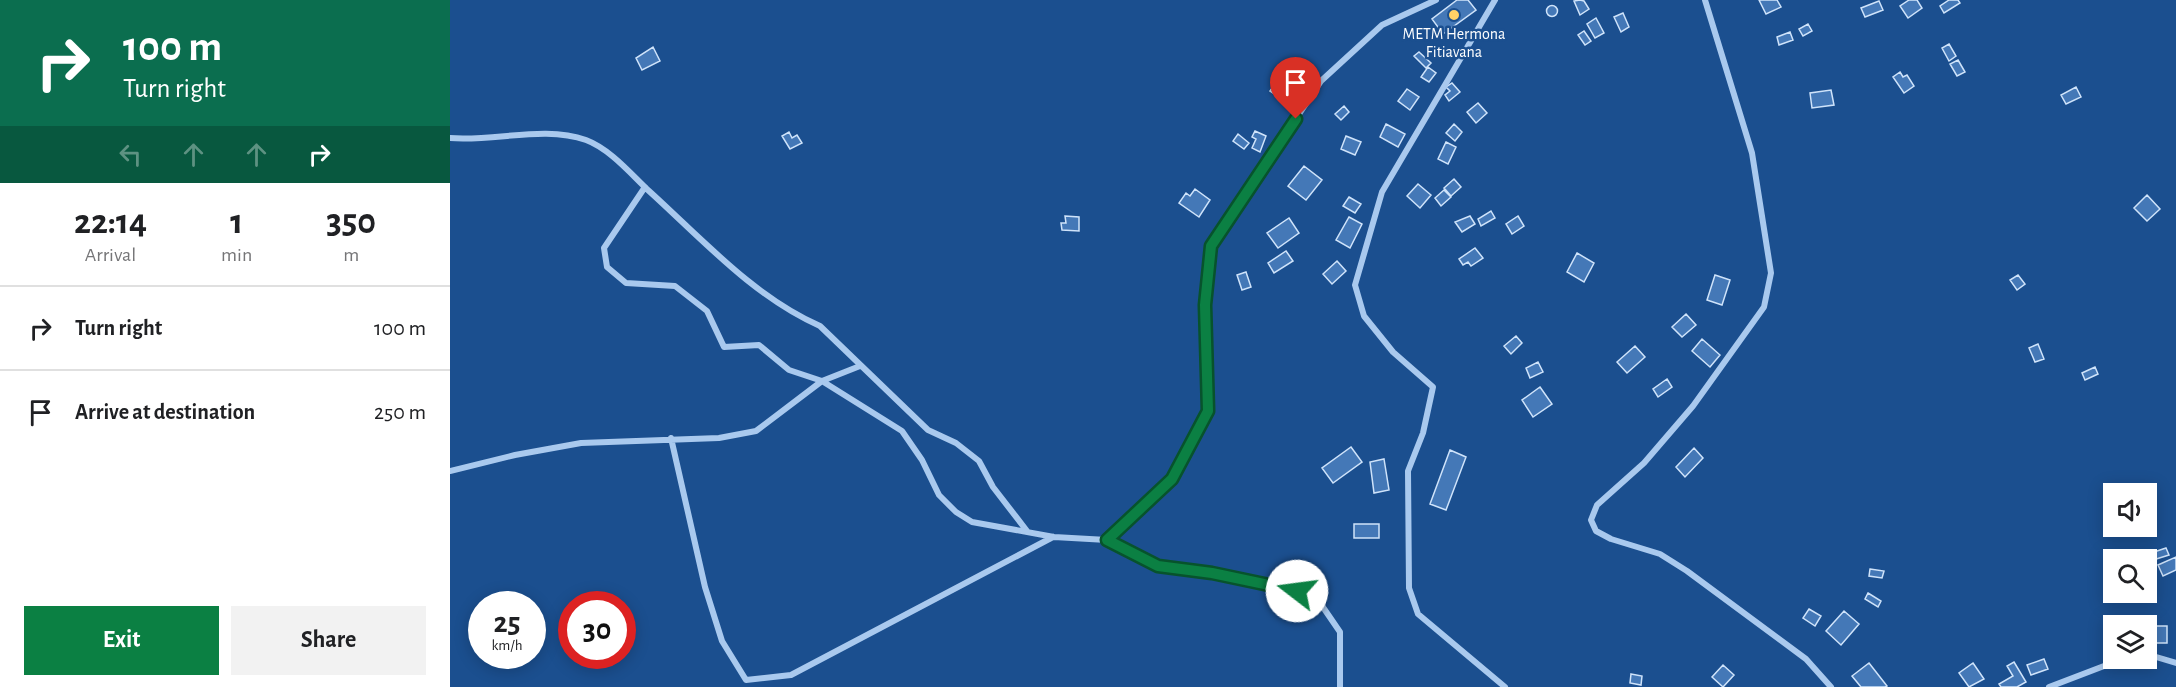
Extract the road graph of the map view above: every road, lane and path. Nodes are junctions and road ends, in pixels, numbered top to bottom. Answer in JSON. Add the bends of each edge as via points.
{"nodes":[{"id":1,"x":1436,"y":0,"type":"edge"},
{"id":2,"x":1495,"y":0,"type":"edge"},
{"id":3,"x":1705,"y":0,"type":"edge"},
{"id":4,"x":450,"y":138,"type":"edge"},
{"id":5,"x":645,"y":187,"type":"junction"},
{"id":6,"x":860,"y":366,"type":"junction"},
{"id":7,"x":822,"y":381,"type":"junction"},
{"id":8,"x":671,"y":438,"type":"junction"},
{"id":9,"x":450,"y":471,"type":"edge"},
{"id":10,"x":1027,"y":531,"type":"junction"},
{"id":11,"x":1054,"y":537,"type":"junction"},
{"id":12,"x":1107,"y":540,"type":"junction"},
{"id":13,"x":2157,"y":657,"type":"edge"},
{"id":14,"x":2176,"y":663,"type":"edge"},
{"id":15,"x":2103,"y":666,"type":"edge"},
{"id":16,"x":1340,"y":687,"type":"edge"},
{"id":17,"x":1505,"y":687,"type":"edge"},
{"id":18,"x":1832,"y":687,"type":"edge"},
{"id":19,"x":2049,"y":687,"type":"edge"}],
"edges":[{"from":1,"to":12,"type":"street","via":[[1382,25],[1321,81],[1211,246],[1205,305],[1208,411],[1172,479]]},
{"from":2,"to":17,"type":"street","via":[[1382,192],[1355,285],[1364,316],[1393,352],[1432,387],[1423,433],[1408,471],[1409,588],[1418,614]]},
{"from":3,"to":18,"type":"street","via":[[1752,153],[1771,273],[1764,308],[1693,406],[1644,463],[1597,505],[1591,520],[1596,531],[1660,554],[1687,571],[1806,659]]},
{"from":4,"to":5,"type":"street","via":[[559,135],[587,140],[612,156]]},
{"from":5,"to":6,"type":"street","via":[[742,276],[820,326]]},
{"from":5,"to":7,"type":"street","via":[[604,248],[607,267],[626,283],[675,286],[707,311],[724,347],[759,345],[789,370]]},
{"from":6,"to":7,"type":"street"},
{"from":6,"to":10,"type":"street","via":[[928,430],[956,443],[979,461],[993,487]]},
{"from":7,"to":8,"type":"street","via":[[756,431],[719,438]]},
{"from":7,"to":10,"type":"street","via":[[902,431],[939,495],[956,512],[972,522]]},
{"from":8,"to":9,"type":"street","via":[[581,443]]},
{"from":8,"to":11,"type":"street","via":[[712,609],[722,641],[746,680],[791,675]]},
{"from":10,"to":11,"type":"street"},
{"from":11,"to":12,"type":"street"},
{"from":12,"to":16,"type":"street","via":[[1158,566],[1278,585],[1316,597],[1340,632]]},
{"from":13,"to":14,"type":"street"},
{"from":15,"to":19,"type":"street"}]}
